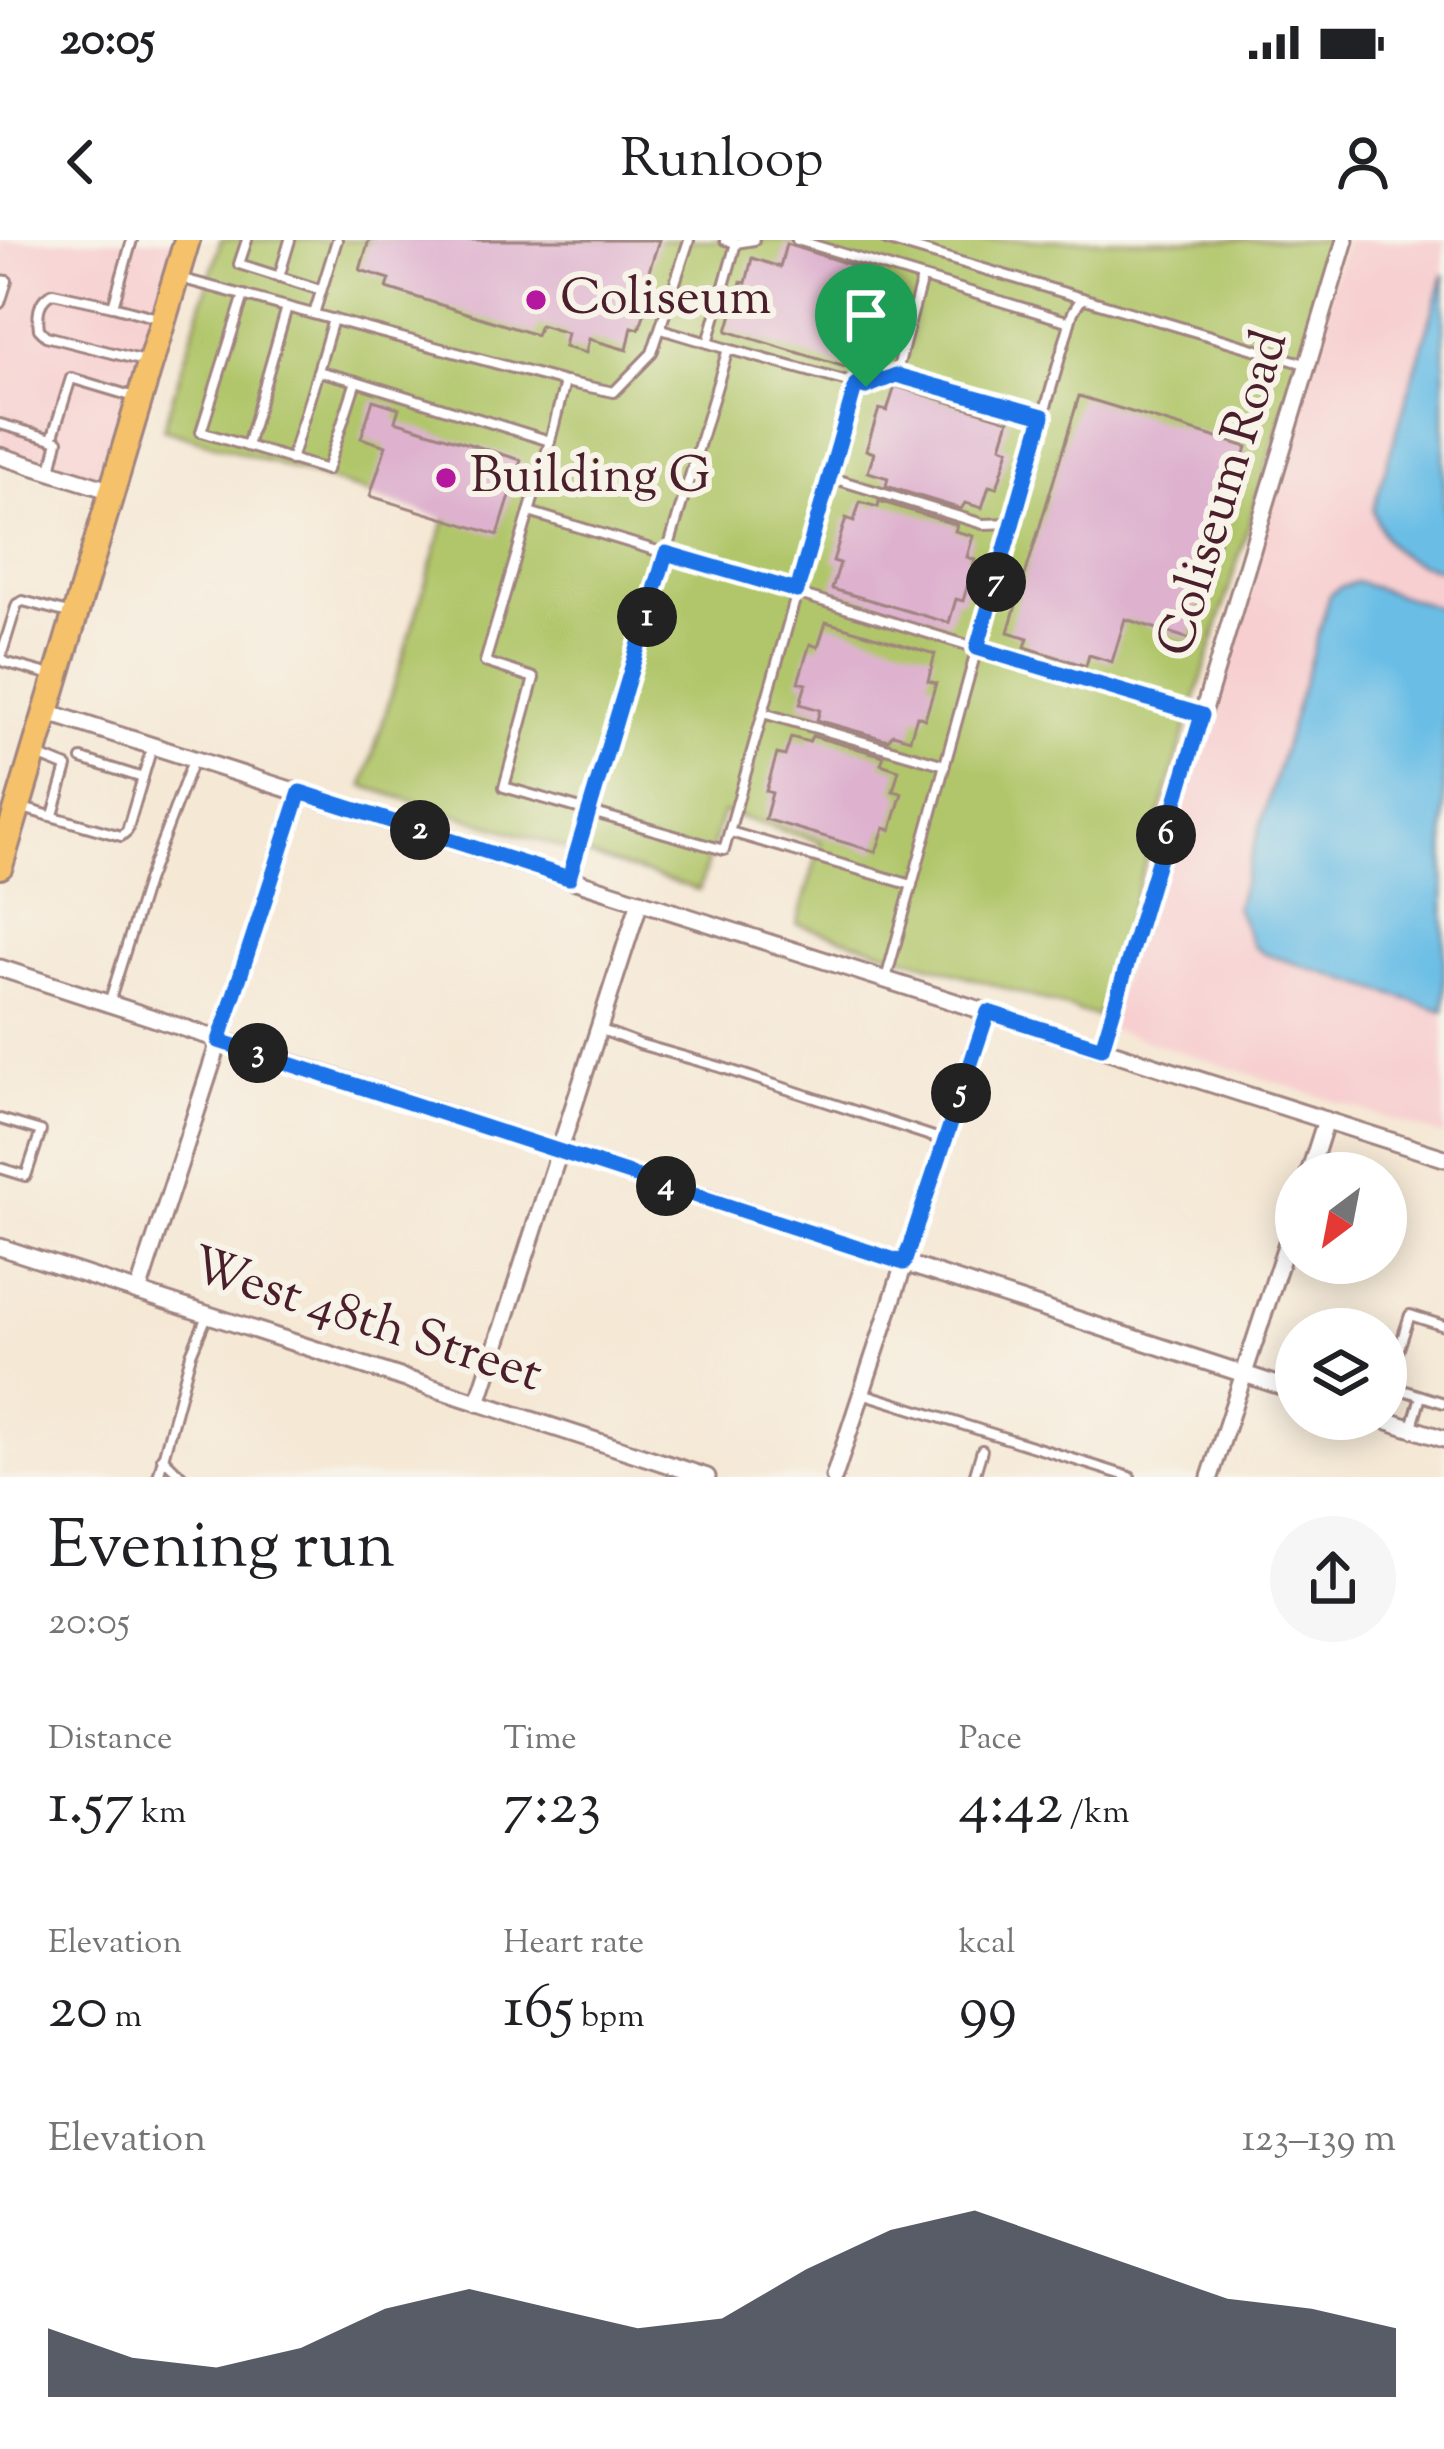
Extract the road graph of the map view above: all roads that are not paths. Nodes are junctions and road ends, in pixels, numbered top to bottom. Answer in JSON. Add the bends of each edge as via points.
{"nodes":[{"id":1,"x":132,"y":240,"type":"edge"},
{"id":2,"x":187,"y":240,"type":"edge"},
{"id":3,"x":247,"y":240,"type":"edge"},
{"id":4,"x":290,"y":240,"type":"edge"},
{"id":5,"x":337,"y":240,"type":"edge"},
{"id":6,"x":688,"y":240,"type":"edge"},
{"id":7,"x":725,"y":240,"type":"edge"},
{"id":8,"x":754,"y":240,"type":"edge"},
{"id":9,"x":797,"y":240,"type":"edge"},
{"id":10,"x":1345,"y":240,"type":"edge"},
{"id":11,"x":895,"y":241,"type":"edge"},
{"id":12,"x":736,"y":243,"type":"junction"},
{"id":13,"x":176,"y":277,"type":"junction"},
{"id":14,"x":279,"y":277,"type":"junction"},
{"id":15,"x":922,"y":278,"type":"junction"},
{"id":16,"x":0,"y":280,"type":"edge"},
{"id":17,"x":322,"y":290,"type":"junction"},
{"id":18,"x":244,"y":295,"type":"junction"},
{"id":19,"x":1082,"y":298,"type":"junction"},
{"id":20,"x":0,"y":303,"type":"edge"},
{"id":21,"x":113,"y":306,"type":"junction"},
{"id":22,"x":287,"y":307,"type":"junction"},
{"id":23,"x":314,"y":314,"type":"junction"},
{"id":24,"x":333,"y":319,"type":"junction"},
{"id":25,"x":163,"y":320,"type":"junction"},
{"id":26,"x":1070,"y":322,"type":"junction"},
{"id":27,"x":660,"y":329,"type":"junction"},
{"id":28,"x":708,"y":343,"type":"junction"},
{"id":29,"x":728,"y":349,"type":"junction"},
{"id":30,"x":150,"y":362,"type":"junction"},
{"id":31,"x":1307,"y":365,"type":"junction"},
{"id":32,"x":318,"y":371,"type":"junction"},
{"id":33,"x":896,"y":375,"type":"junction"},
{"id":34,"x":356,"y":381,"type":"junction"},
{"id":35,"x":566,"y":382,"type":"junction"},
{"id":36,"x":856,"y":384,"type":"junction"},
{"id":37,"x":139,"y":398,"type":"junction"},
{"id":38,"x":1043,"y":416,"type":"junction"},
{"id":39,"x":0,"y":424,"type":"edge"},
{"id":40,"x":52,"y":439,"type":"junction"},
{"id":41,"x":550,"y":441,"type":"junction"},
{"id":42,"x":247,"y":446,"type":"junction"},
{"id":43,"x":0,"y":456,"type":"edge"},
{"id":44,"x":291,"y":460,"type":"junction"},
{"id":45,"x":50,"y":472,"type":"junction"},
{"id":46,"x":830,"y":477,"type":"junction"},
{"id":47,"x":112,"y":491,"type":"junction"},
{"id":48,"x":530,"y":512,"type":"junction"},
{"id":49,"x":1013,"y":523,"type":"junction"},
{"id":50,"x":666,"y":553,"type":"junction"},
{"id":51,"x":797,"y":591,"type":"junction"},
{"id":52,"x":75,"y":615,"type":"junction"},
{"id":53,"x":977,"y":648,"type":"junction"},
{"id":54,"x":56,"y":676,"type":"junction"},
{"id":55,"x":46,"y":712,"type":"junction"},
{"id":56,"x":763,"y":713,"type":"junction"},
{"id":57,"x":1202,"y":715,"type":"junction"},
{"id":58,"x":153,"y":746,"type":"junction"},
{"id":59,"x":33,"y":754,"type":"junction"},
{"id":60,"x":194,"y":758,"type":"junction"},
{"id":61,"x":82,"y":759,"type":"dead end"},
{"id":62,"x":945,"y":765,"type":"junction"},
{"id":63,"x":142,"y":778,"type":"junction"},
{"id":64,"x":300,"y":792,"type":"junction"},
{"id":65,"x":9,"y":804,"type":"edge"},
{"id":66,"x":590,"y":812,"type":"junction"},
{"id":67,"x":53,"y":815,"type":"junction"},
{"id":68,"x":729,"y":831,"type":"junction"},
{"id":69,"x":0,"y":866,"type":"edge"},
{"id":70,"x":569,"y":878,"type":"junction"},
{"id":71,"x":912,"y":886,"type":"junction"},
{"id":72,"x":640,"y":901,"type":"junction"},
{"id":73,"x":0,"y":968,"type":"edge"},
{"id":74,"x":886,"y":979,"type":"junction"},
{"id":75,"x":109,"y":1004,"type":"junction"},
{"id":76,"x":988,"y":1012,"type":"junction"},
{"id":77,"x":599,"y":1029,"type":"junction"},
{"id":78,"x":219,"y":1041,"type":"junction"},
{"id":79,"x":1102,"y":1048,"type":"junction"},
{"id":80,"x":0,"y":1119,"type":"edge"},
{"id":81,"x":1326,"y":1120,"type":"junction"},
{"id":82,"x":944,"y":1141,"type":"junction"},
{"id":83,"x":560,"y":1151,"type":"junction"},
{"id":84,"x":1316,"y":1152,"type":"edge"},
{"id":85,"x":1444,"y":1157,"type":"edge"},
{"id":86,"x":0,"y":1168,"type":"edge"},
{"id":87,"x":0,"y":1247,"type":"edge"},
{"id":88,"x":904,"y":1263,"type":"junction"},
{"id":89,"x":1275,"y":1283,"type":"edge"},
{"id":90,"x":138,"y":1292,"type":"junction"},
{"id":91,"x":208,"y":1314,"type":"junction"},
{"id":92,"x":1444,"y":1326,"type":"edge"},
{"id":93,"x":1246,"y":1375,"type":"junction"},
{"id":94,"x":1275,"y":1384,"type":"edge"},
{"id":95,"x":861,"y":1393,"type":"junction"},
{"id":96,"x":1420,"y":1396,"type":"junction"},
{"id":97,"x":478,"y":1403,"type":"junction"},
{"id":98,"x":1444,"y":1403,"type":"edge"},
{"id":99,"x":1407,"y":1426,"type":"edge"},
{"id":100,"x":1412,"y":1428,"type":"junction"},
{"id":101,"x":1444,"y":1439,"type":"edge"},
{"id":102,"x":982,"y":1450,"type":"dead end"},
{"id":103,"x":162,"y":1457,"type":"junction"},
{"id":104,"x":652,"y":1469,"type":"edge"},
{"id":105,"x":158,"y":1477,"type":"edge"},
{"id":106,"x":182,"y":1477,"type":"edge"},
{"id":107,"x":706,"y":1477,"type":"edge"},
{"id":108,"x":834,"y":1477,"type":"edge"},
{"id":109,"x":974,"y":1477,"type":"edge"},
{"id":110,"x":1130,"y":1477,"type":"edge"},
{"id":111,"x":1210,"y":1477,"type":"edge"}],
"edges":[{"from":1,"to":21,"type":"lane"},
{"from":2,"to":13,"type":"main road"},
{"from":3,"to":14,"type":"lane","via":[[239,264]]},
{"from":4,"to":14,"type":"lane"},
{"from":5,"to":17,"type":"lane"},
{"from":6,"to":27,"type":"lane"},
{"from":7,"to":12,"type":"lane"},
{"from":8,"to":12,"type":"lane"},
{"from":9,"to":15,"type":"lane"},
{"from":10,"to":31,"type":"street","name":"Coliseum Road"},
{"from":11,"to":19,"type":"lane"},
{"from":12,"to":28,"type":"lane"},
{"from":13,"to":18,"type":"lane"},
{"from":13,"to":25,"type":"main road"},
{"from":14,"to":17,"type":"lane"},
{"from":15,"to":26,"type":"lane"},
{"from":15,"to":33,"type":"lane"},
{"from":16,"to":20,"type":"lane","via":[[7,281]]},
{"from":17,"to":23,"type":"lane"},
{"from":18,"to":22,"type":"lane"},
{"from":18,"to":42,"type":"lane","via":[[201,432]]},
{"from":19,"to":26,"type":"lane"},
{"from":19,"to":31,"type":"lane"},
{"from":21,"to":25,"type":"lane"},
{"from":21,"to":30,"type":"lane","via":[[53,293],[40,305],[39,329]]},
{"from":22,"to":23,"type":"lane"},
{"from":22,"to":42,"type":"lane"},
{"from":23,"to":24,"type":"lane"},
{"from":24,"to":32,"type":"lane"},
{"from":24,"to":35,"type":"lane"},
{"from":25,"to":30,"type":"main road"},
{"from":26,"to":38,"type":"lane"},
{"from":27,"to":28,"type":"lane"},
{"from":27,"to":35,"type":"lane","via":[[652,353],[614,392]]},
{"from":28,"to":29,"type":"lane"},
{"from":29,"to":36,"type":"lane"},
{"from":29,"to":50,"type":"lane"},
{"from":30,"to":37,"type":"main road"},
{"from":31,"to":57,"type":"street","name":"Coliseum Road"},
{"from":32,"to":34,"type":"lane"},
{"from":32,"to":44,"type":"lane"},
{"from":33,"to":36,"type":"lane"},
{"from":33,"to":38,"type":"lane"},
{"from":34,"to":41,"type":"lane"},
{"from":34,"to":44,"type":"lane","via":[[327,470]]},
{"from":35,"to":41,"type":"lane"},
{"from":36,"to":46,"type":"lane"},
{"from":37,"to":40,"type":"lane","via":[[71,378]]},
{"from":37,"to":47,"type":"main road"},
{"from":38,"to":49,"type":"lane"},
{"from":39,"to":40,"type":"lane"},
{"from":40,"to":45,"type":"lane","via":[[58,441]]},
{"from":41,"to":48,"type":"lane"},
{"from":42,"to":44,"type":"lane"},
{"from":43,"to":45,"type":"street"},
{"from":45,"to":47,"type":"street"},
{"from":46,"to":49,"type":"lane","via":[[983,524]]},
{"from":46,"to":51,"type":"lane"},
{"from":47,"to":52,"type":"main road"},
{"from":48,"to":50,"type":"lane"},
{"from":48,"to":66,"type":"lane","via":[[485,662],[534,678],[504,787]]},
{"from":49,"to":53,"type":"lane"},
{"from":50,"to":51,"type":"lane"},
{"from":50,"to":66,"type":"lane"},
{"from":51,"to":53,"type":"lane"},
{"from":51,"to":56,"type":"lane"},
{"from":52,"to":54,"type":"main road"},
{"from":52,"to":54,"type":"lane","via":[[17,604],[4,662]]},
{"from":53,"to":57,"type":"lane"},
{"from":53,"to":62,"type":"lane"},
{"from":54,"to":55,"type":"main road"},
{"from":55,"to":58,"type":"street"},
{"from":55,"to":59,"type":"main road"},
{"from":56,"to":62,"type":"lane"},
{"from":56,"to":68,"type":"lane"},
{"from":57,"to":79,"type":"street","name":"Coliseum Road"},
{"from":58,"to":60,"type":"street"},
{"from":58,"to":63,"type":"lane"},
{"from":59,"to":65,"type":"main road"},
{"from":59,"to":67,"type":"lane","via":[[67,767]]},
{"from":60,"to":64,"type":"street"},
{"from":60,"to":75,"type":"lane"},
{"from":61,"to":63,"type":"lane"},
{"from":62,"to":71,"type":"lane"},
{"from":63,"to":67,"type":"lane","via":[[121,836]]},
{"from":64,"to":70,"type":"street"},
{"from":64,"to":78,"type":"street"},
{"from":65,"to":67,"type":"lane"},
{"from":65,"to":69,"type":"main road"},
{"from":66,"to":68,"type":"lane","via":[[724,850]]},
{"from":66,"to":70,"type":"lane"},
{"from":68,"to":71,"type":"lane"},
{"from":70,"to":72,"type":"street"},
{"from":71,"to":74,"type":"lane"},
{"from":72,"to":74,"type":"street"},
{"from":72,"to":77,"type":"street"},
{"from":73,"to":75,"type":"street"},
{"from":74,"to":76,"type":"street"},
{"from":75,"to":78,"type":"street"},
{"from":76,"to":79,"type":"street"},
{"from":76,"to":82,"type":"street"},
{"from":77,"to":82,"type":"lane"},
{"from":77,"to":83,"type":"street"},
{"from":78,"to":83,"type":"street"},
{"from":78,"to":90,"type":"street"},
{"from":79,"to":81,"type":"street"},
{"from":80,"to":86,"type":"lane","via":[[41,1131],[26,1176]]},
{"from":81,"to":84,"type":"street"},
{"from":81,"to":85,"type":"street"},
{"from":82,"to":88,"type":"street"},
{"from":83,"to":88,"type":"street"},
{"from":83,"to":97,"type":"street"},
{"from":87,"to":90,"type":"street","name":"West 48th Street"},
{"from":88,"to":93,"type":"street"},
{"from":88,"to":95,"type":"street"},
{"from":89,"to":93,"type":"street"},
{"from":90,"to":91,"type":"street","name":"West 48th Street"},
{"from":91,"to":97,"type":"street","name":"West 48th Street"},
{"from":91,"to":103,"type":"lane"},
{"from":92,"to":96,"type":"lane","via":[[1410,1315],[1387,1384]]},
{"from":93,"to":94,"type":"street"},
{"from":93,"to":111,"type":"street"},
{"from":95,"to":108,"type":"street"},
{"from":95,"to":110,"type":"lane"},
{"from":96,"to":98,"type":"lane"},
{"from":96,"to":100,"type":"lane"},
{"from":97,"to":104,"type":"street","name":"West 48th Street"},
{"from":99,"to":100,"type":"street"},
{"from":100,"to":101,"type":"street"},
{"from":102,"to":109,"type":"lane"},
{"from":103,"to":105,"type":"lane"},
{"from":103,"to":106,"type":"lane"},
{"from":104,"to":107,"type":"street","name":"West 48th Street"}]}
